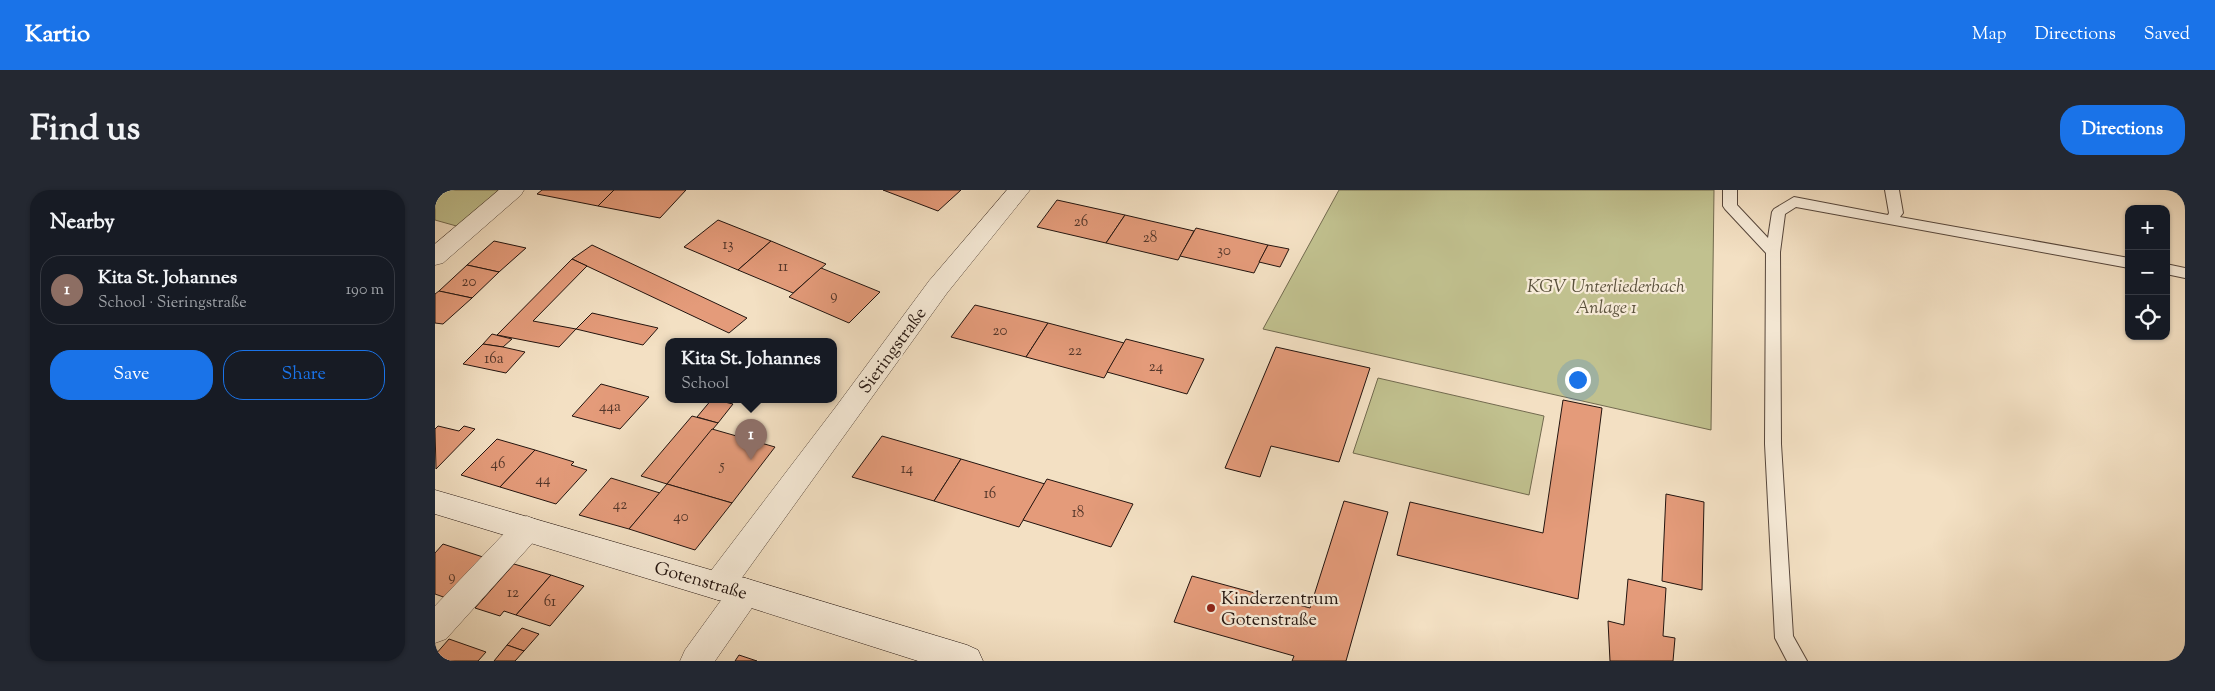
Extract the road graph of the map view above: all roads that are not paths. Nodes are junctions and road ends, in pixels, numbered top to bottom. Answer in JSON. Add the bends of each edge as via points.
{"nodes":[{"id":1,"x":513,"y":190,"type":"edge"},
{"id":2,"x":1019,"y":190,"type":"edge"},
{"id":3,"x":1730,"y":190,"type":"edge"},
{"id":4,"x":1892,"y":190,"type":"edge"},
{"id":5,"x":1891,"y":220,"type":"junction"},
{"id":6,"x":1773,"y":252,"type":"junction"},
{"id":7,"x":435,"y":257,"type":"edge"},
{"id":8,"x":2125,"y":261,"type":"edge"},
{"id":9,"x":2170,"y":270,"type":"edge"},
{"id":10,"x":2185,"y":272,"type":"edge"},
{"id":11,"x":435,"y":502,"type":"edge"},
{"id":12,"x":527,"y":529,"type":"junction"},
{"id":13,"x":732,"y":589,"type":"junction"},
{"id":14,"x":435,"y":628,"type":"edge"},
{"id":15,"x":696,"y":661,"type":"edge"},
{"id":16,"x":967,"y":661,"type":"edge"},
{"id":17,"x":1797,"y":661,"type":"edge"}],
"edges":[{"from":1,"to":7,"type":"street"},
{"from":2,"to":13,"type":"street","name":"Sieringstraße","via":[[938,287],[845,416]]},
{"from":3,"to":6,"type":"lane","via":[[1730,206]]},
{"from":4,"to":5,"type":"lane","via":[[1896,213]]},
{"from":5,"to":6,"type":"lane","via":[[1794,202],[1779,212]]},
{"from":5,"to":8,"type":"lane"},
{"from":6,"to":17,"type":"lane","via":[[1773,444],[1783,628],[1784,638]]},
{"from":9,"to":10,"type":"lane"},
{"from":11,"to":12,"type":"street","name":"Gotenstraße"},
{"from":12,"to":13,"type":"street","name":"Gotenstraße"},
{"from":12,"to":14,"type":"street"},
{"from":13,"to":15,"type":"street","name":"Sieringstraße"},
{"from":13,"to":16,"type":"street","name":"Gotenstraße"}]}
